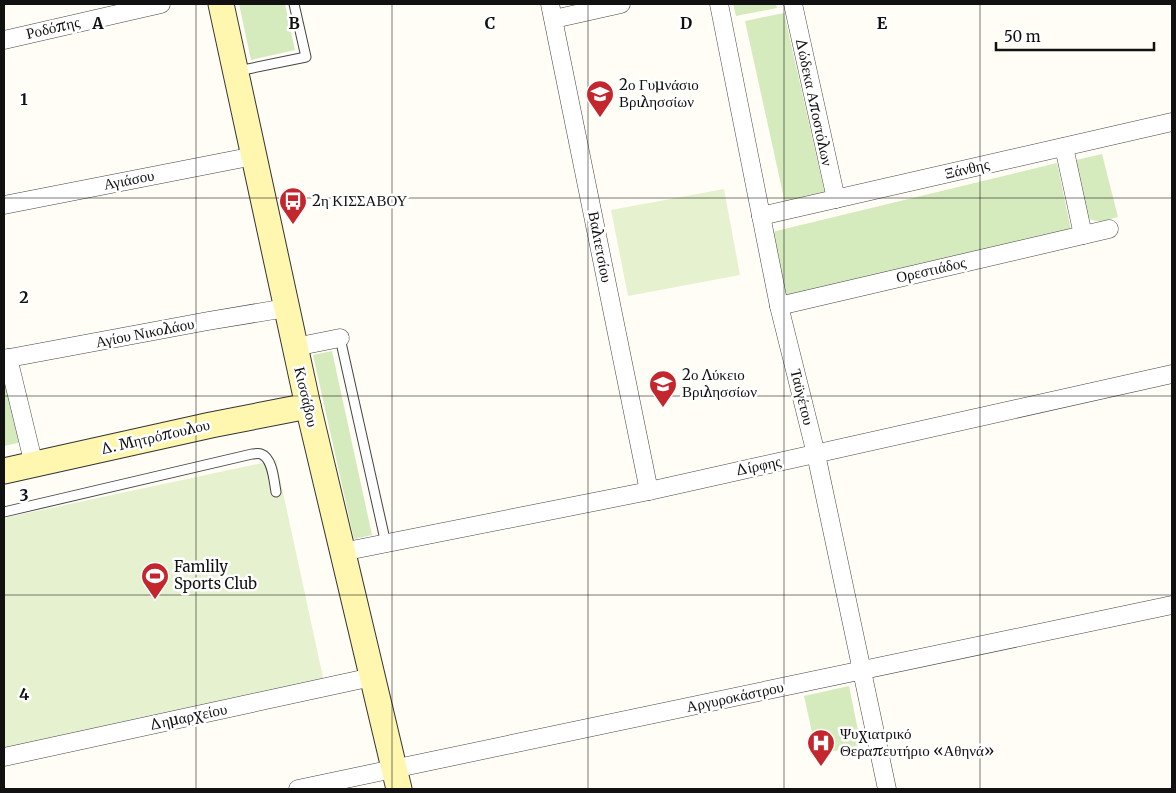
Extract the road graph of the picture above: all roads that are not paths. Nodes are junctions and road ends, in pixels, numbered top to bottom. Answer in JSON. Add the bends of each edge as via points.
{"nodes":[{"id":1,"x":161,"y":4,"type":"edge"},
{"id":2,"x":221,"y":4,"type":"edge"},
{"id":3,"x":294,"y":4,"type":"edge"},
{"id":4,"x":622,"y":4,"type":"edge"},
{"id":5,"x":719,"y":4,"type":"edge"},
{"id":6,"x":793,"y":4,"type":"edge"},
{"id":7,"x":552,"y":11,"type":"edge"},
{"id":8,"x":4,"y":40,"type":"edge"},
{"id":9,"x":235,"y":72,"type":"junction"},
{"id":10,"x":1172,"y":122,"type":"edge"},
{"id":11,"x":1064,"y":147,"type":"junction"},
{"id":12,"x":254,"y":156,"type":"junction"},
{"id":13,"x":836,"y":199,"type":"junction"},
{"id":14,"x":4,"y":205,"type":"edge"},
{"id":15,"x":761,"y":216,"type":"junction"},
{"id":16,"x":1109,"y":229,"type":"dead end"},
{"id":17,"x":1083,"y":235,"type":"junction"},
{"id":18,"x":780,"y":306,"type":"junction"},
{"id":19,"x":286,"y":308,"type":"junction"},
{"id":20,"x":340,"y":338,"type":"joint"},
{"id":21,"x":295,"y":347,"type":"junction"},
{"id":22,"x":6,"y":359,"type":"edge"},
{"id":23,"x":1172,"y":374,"type":"edge"},
{"id":24,"x":308,"y":406,"type":"junction"},
{"id":25,"x":816,"y":454,"type":"junction"},
{"id":26,"x":34,"y":465,"type":"junction"},
{"id":27,"x":4,"y":472,"type":"edge"},
{"id":28,"x":649,"y":490,"type":"junction"},
{"id":29,"x":276,"y":492,"type":"dead end"},
{"id":30,"x":4,"y":512,"type":"edge"},
{"id":31,"x":386,"y":544,"type":"junction"},
{"id":32,"x":342,"y":552,"type":"junction"},
{"id":33,"x":1172,"y":605,"type":"edge"},
{"id":34,"x":862,"y":670,"type":"junction"},
{"id":35,"x":372,"y":677,"type":"junction"},
{"id":36,"x":4,"y":757,"type":"edge"},
{"id":37,"x":396,"y":779,"type":"edge"},
{"id":38,"x":298,"y":789,"type":"edge"},
{"id":39,"x":887,"y":789,"type":"edge"}],
"edges":[{"from":1,"to":8,"type":"street","name":"Ροδόπης"},
{"from":2,"to":9,"type":"street","name":"Κισσάβου"},
{"from":3,"to":9,"type":"lane","via":[[306,57]]},
{"from":4,"to":7,"type":"street"},
{"from":5,"to":15,"type":"street","name":"Ταϋγέτου"},
{"from":6,"to":13,"type":"street","name":"Δώδεκα Αποστόλων"},
{"from":7,"to":28,"type":"street","name":"Βαλτετσίου"},
{"from":9,"to":12,"type":"street","name":"Κισσάβου"},
{"from":10,"to":11,"type":"street","name":"Ξάνθης"},
{"from":11,"to":13,"type":"street","name":"Ξάνθης"},
{"from":11,"to":17,"type":"street"},
{"from":12,"to":14,"type":"street","name":"Αγιάσου"},
{"from":12,"to":19,"type":"street","name":"Κισσάβου"},
{"from":13,"to":15,"type":"street","name":"Ξάνθης"},
{"from":15,"to":18,"type":"street","name":"Ταϋγέτου"},
{"from":16,"to":17,"type":"street","name":"Ορεστιάδος"},
{"from":17,"to":18,"type":"street","name":"Ορεστιάδος"},
{"from":18,"to":25,"type":"street","name":"Ταϋγέτου"},
{"from":19,"to":21,"type":"street","name":"Κισσάβου"},
{"from":19,"to":22,"type":"street","name":"Αγίου Νικολάου"},
{"from":20,"to":21,"type":"street"},
{"from":20,"to":31,"type":"lane"},
{"from":21,"to":24,"type":"street","name":"Κισσάβου"},
{"from":22,"to":26,"type":"street"},
{"from":23,"to":25,"type":"street","name":"Δίρφης"},
{"from":24,"to":26,"type":"street","name":"Δ. Μητρόπουλου","via":[[211,424]]},
{"from":24,"to":32,"type":"street","name":"Κισσάβου"},
{"from":25,"to":28,"type":"street","name":"Δίρφης"},
{"from":25,"to":34,"type":"street","name":"Ταϋγέτου"},
{"from":26,"to":27,"type":"street","name":"Δ. Μητρόπουλου"},
{"from":28,"to":31,"type":"street","name":"Δίρφης"},
{"from":29,"to":30,"type":"lane","via":[[267,458],[252,454]]},
{"from":31,"to":32,"type":"street","name":"Δίρφης"},
{"from":32,"to":35,"type":"street","name":"Κισσάβου"},
{"from":33,"to":34,"type":"street","name":"Αργυροκάστρου"},
{"from":34,"to":37,"type":"street","name":"Αργυροκάστρου"},
{"from":34,"to":39,"type":"street","name":"Ταϋγέτου"},
{"from":35,"to":36,"type":"street","name":"Δημαρχείου"},
{"from":35,"to":37,"type":"street","name":"Κισσάβου"},
{"from":37,"to":38,"type":"street","name":"Αργυροκάστρου"}]}
